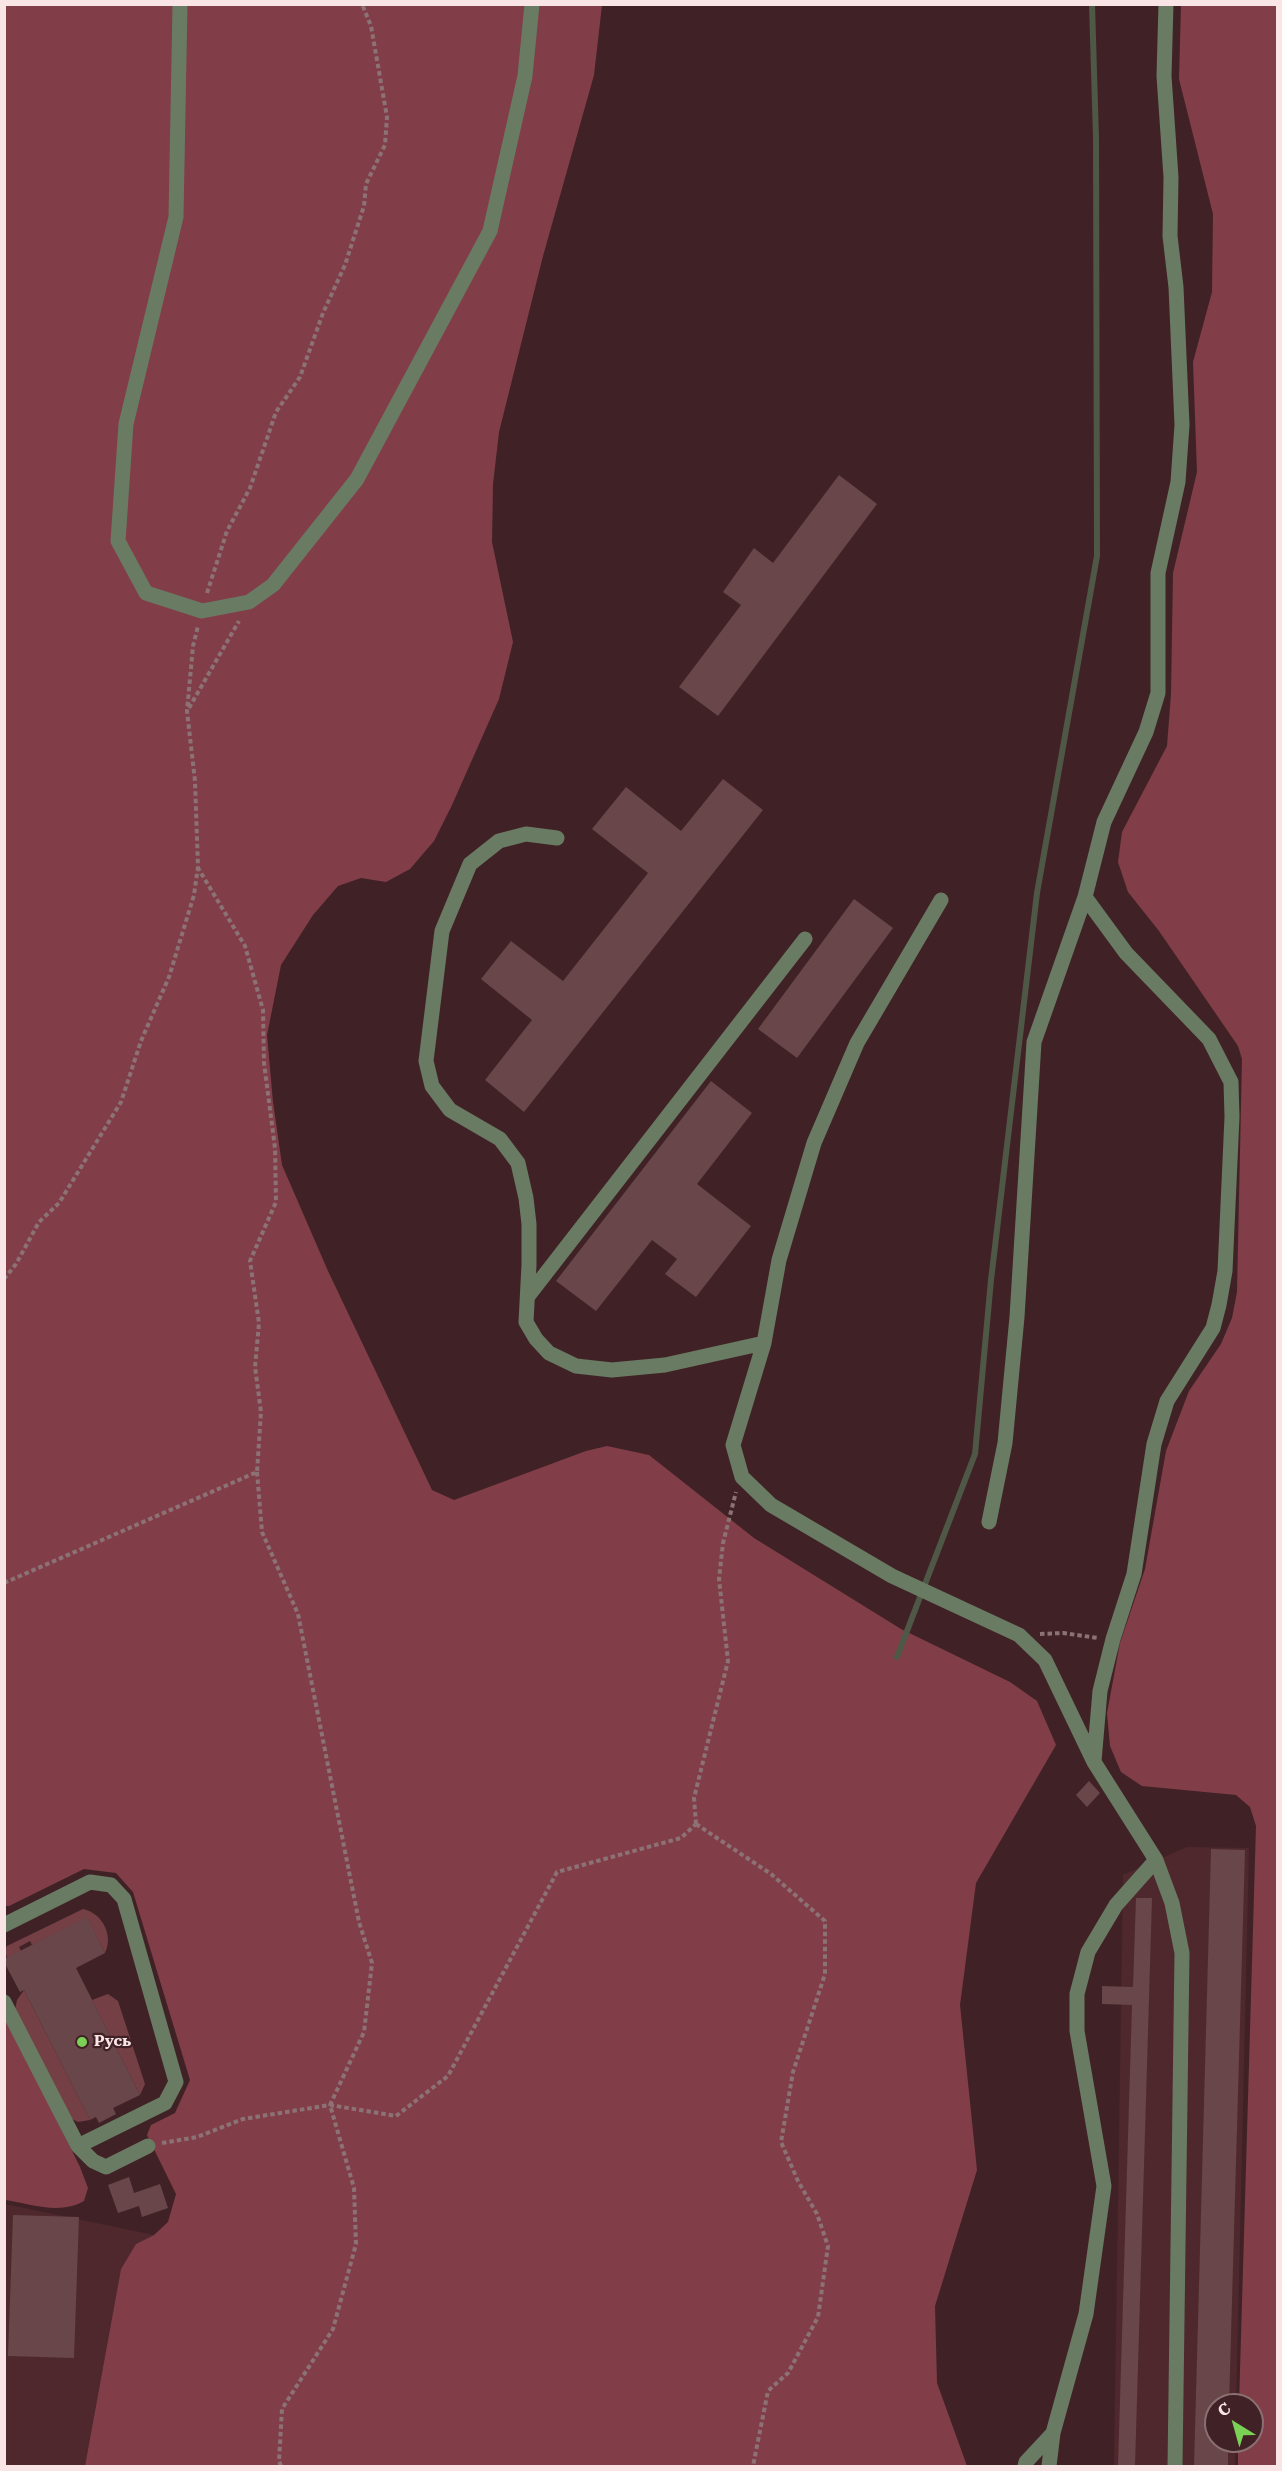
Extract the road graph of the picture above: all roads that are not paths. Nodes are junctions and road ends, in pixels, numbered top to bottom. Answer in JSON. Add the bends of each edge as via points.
{"nodes":[{"id":1,"x":180,"y":4,"type":"edge"},
{"id":2,"x":532,"y":4,"type":"edge"},
{"id":3,"x":1166,"y":4,"type":"edge"},
{"id":4,"x":557,"y":838,"type":"dead end"},
{"id":5,"x":1085,"y":897,"type":"junction"},
{"id":6,"x":942,"y":900,"type":"dead end"},
{"id":7,"x":805,"y":939,"type":"dead end"},
{"id":8,"x":529,"y":1295,"type":"junction"},
{"id":9,"x":764,"y":1343,"type":"junction"},
{"id":10,"x":989,"y":1522,"type":"dead end"},
{"id":11,"x":1094,"y":1762,"type":"junction"},
{"id":12,"x":1156,"y":1860,"type":"junction"},
{"id":13,"x":4,"y":1925,"type":"edge"},
{"id":14,"x":4,"y":2002,"type":"edge"},
{"id":15,"x":148,"y":2145,"type":"road end"},
{"id":16,"x":78,"y":2146,"type":"junction"},
{"id":17,"x":1053,"y":2433,"type":"junction"},
{"id":18,"x":1025,"y":2466,"type":"edge"},
{"id":19,"x":1049,"y":2466,"type":"edge"},
{"id":20,"x":1175,"y":2466,"type":"edge"}],
"edges":[{"from":1,"to":2,"type":"street","via":[[176,217],[126,424],[118,541],[146,593],[202,611],[249,602],[273,585],[357,479],[490,231],[525,76]]},
{"from":3,"to":5,"type":"street","via":[[1164,76],[1171,177],[1170,236],[1182,425],[1178,482],[1158,573],[1158,693],[1146,732],[1104,822]]},
{"from":4,"to":8,"type":"street","via":[[526,834],[499,841],[470,864],[442,931],[426,1060],[432,1086],[450,1110],[500,1139],[518,1163],[526,1198]]},
{"from":5,"to":10,"type":"street","via":[[1034,1042],[1016,1329],[1005,1443]]},
{"from":5,"to":11,"type":"street","via":[[1126,953],[1209,1039],[1230,1082],[1232,1117],[1225,1271],[1219,1305],[1213,1328],[1167,1401],[1154,1444],[1134,1575],[1100,1691]]},
{"from":6,"to":9,"type":"street","via":[[857,1043],[814,1143],[779,1260]]},
{"from":7,"to":8,"type":"street"},
{"from":8,"to":9,"type":"street","via":[[526,1322],[536,1339],[549,1353],[576,1366],[612,1370],[665,1365]]},
{"from":9,"to":11,"type":"street","via":[[733,1445],[742,1477],[771,1505],[892,1576],[1019,1635],[1045,1660]]},
{"from":11,"to":12,"type":"street"},
{"from":12,"to":17,"type":"street","via":[[1116,1905],[1088,1952],[1077,1994],[1077,2031],[1104,2186],[1086,2314]]},
{"from":12,"to":20,"type":"street","via":[[1172,1903],[1182,1953]]},
{"from":13,"to":16,"type":"street","via":[[90,1882],[111,1885],[123,1899],[176,2082],[165,2103]]},
{"from":14,"to":16,"type":"street"},
{"from":15,"to":16,"type":"street","via":[[106,2167]]},
{"from":17,"to":18,"type":"street"},
{"from":17,"to":19,"type":"street"}]}
